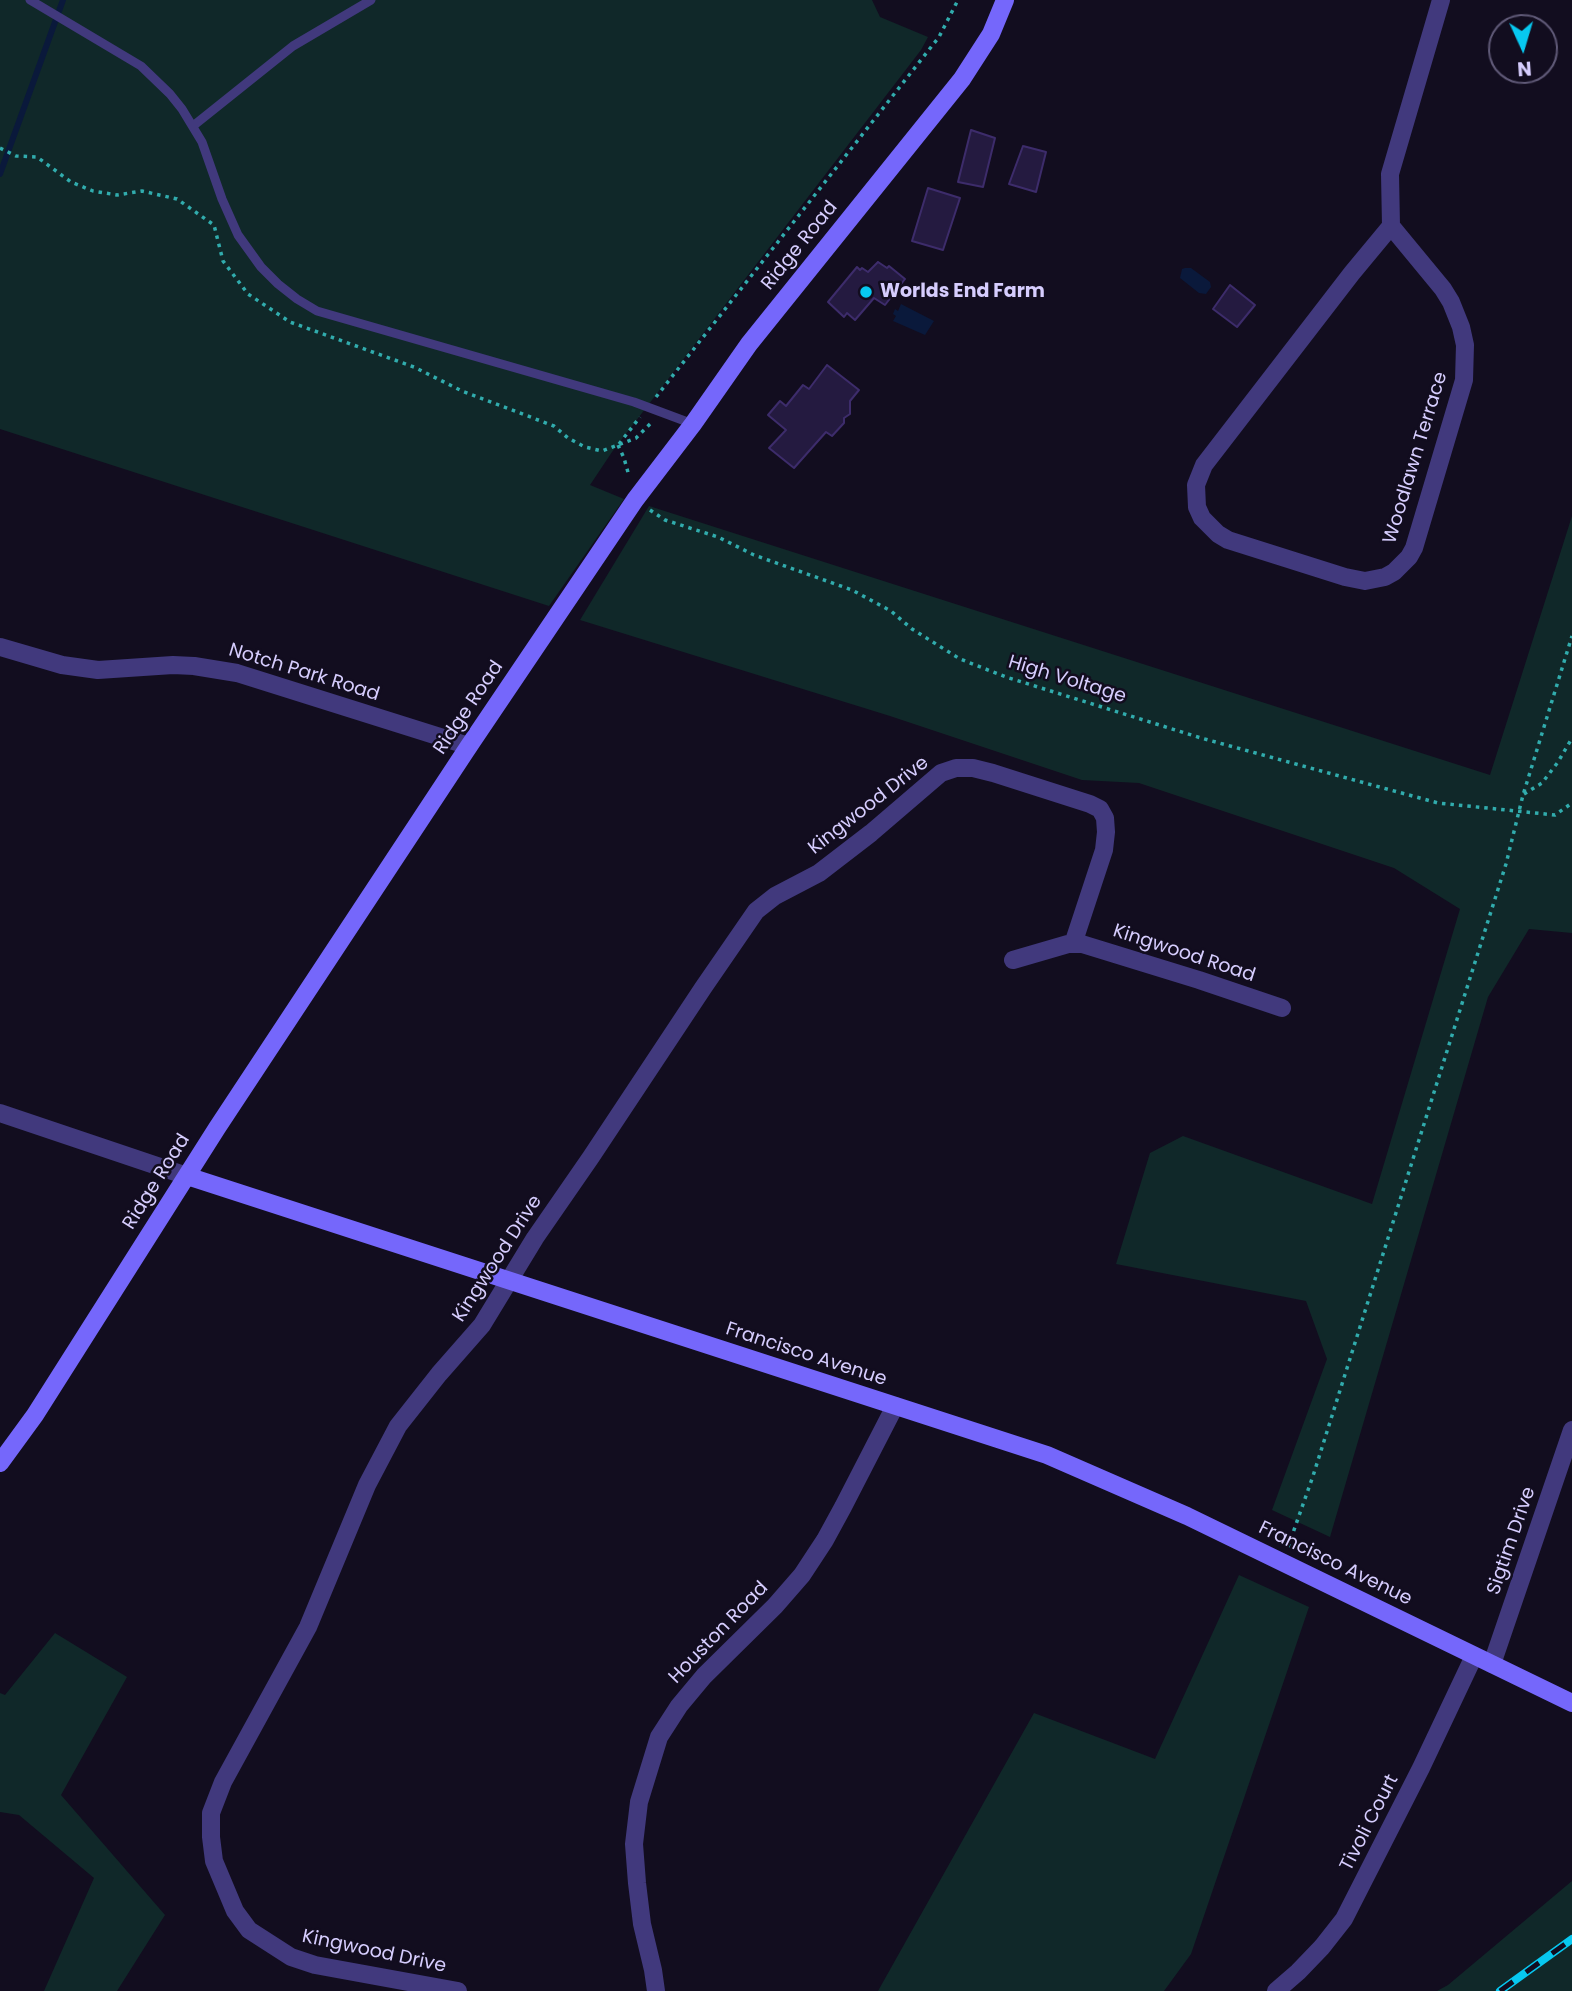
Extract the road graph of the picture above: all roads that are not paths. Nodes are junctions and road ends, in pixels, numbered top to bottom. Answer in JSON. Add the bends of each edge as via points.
{"nodes":[{"id":1,"x":30,"y":0,"type":"edge"},
{"id":2,"x":371,"y":0,"type":"edge"},
{"id":3,"x":1005,"y":0,"type":"edge"},
{"id":4,"x":1441,"y":0,"type":"edge"},
{"id":5,"x":193,"y":126,"type":"junction"},
{"id":6,"x":1391,"y":226,"type":"junction"},
{"id":7,"x":693,"y":424,"type":"junction"},
{"id":8,"x":0,"y":646,"type":"edge"},
{"id":9,"x":469,"y":746,"type":"junction"},
{"id":10,"x":1073,"y":944,"type":"junction"},
{"id":11,"x":1013,"y":960,"type":"dead end"},
{"id":12,"x":1282,"y":1008,"type":"dead end"},
{"id":13,"x":0,"y":1113,"type":"edge"},
{"id":14,"x":187,"y":1176,"type":"junction"},
{"id":15,"x":509,"y":1280,"type":"junction"},
{"id":16,"x":895,"y":1406,"type":"junction"},
{"id":17,"x":1572,"y":1430,"type":"edge"},
{"id":18,"x":0,"y":1464,"type":"edge"},
{"id":19,"x":1474,"y":1656,"type":"junction"},
{"id":20,"x":1492,"y":1664,"type":"junction"},
{"id":21,"x":1572,"y":1703,"type":"edge"},
{"id":22,"x":458,"y":1991,"type":"edge"},
{"id":23,"x":656,"y":1991,"type":"edge"},
{"id":24,"x":1276,"y":1991,"type":"edge"}],
"edges":[{"from":1,"to":5,"type":"lane","via":[[141,66],[170,94]]},
{"from":2,"to":5,"type":"lane","via":[[293,46]]},
{"from":3,"to":7,"type":"main road","name":"Ridge Road","via":[[991,34],[962,79],[749,344]]},
{"from":4,"to":6,"type":"street","via":[[1390,174]]},
{"from":5,"to":7,"type":"lane","via":[[238,235],[278,284],[317,311]]},
{"from":6,"to":6,"type":"street","name":"Woodlawn Terrace","via":[[1204,465],[1196,485],[1202,517],[1228,540],[1355,580],[1385,577],[1409,557],[1464,380],[1465,345],[1451,302]]},
{"from":7,"to":9,"type":"main road","name":"Ridge Road","via":[[635,500]]},
{"from":8,"to":9,"type":"street","name":"Notch Park Road","via":[[62,665],[98,670],[173,665],[237,673]]},
{"from":9,"to":14,"type":"main road","name":"Ridge Road"},
{"from":10,"to":11,"type":"street"},
{"from":10,"to":12,"type":"street","name":"Kingwood Road"},
{"from":10,"to":15,"type":"street","name":"Kingwood Drive","via":[[1104,850],[1105,818],[1100,808],[974,768],[941,773],[819,873],[756,911]]},
{"from":13,"to":14,"type":"street","name":"Francisco Avenue"},
{"from":14,"to":15,"type":"main road","name":"Francisco Avenue"},
{"from":14,"to":18,"type":"main road","name":"Ridge Road"},
{"from":15,"to":16,"type":"main road","name":"Francisco Avenue"},
{"from":15,"to":22,"type":"street","name":"Kingwood Drive","via":[[482,1325],[398,1426],[367,1485],[308,1627],[223,1782],[211,1813],[214,1861],[235,1912],[249,1930],[291,1957],[315,1965]]},
{"from":16,"to":19,"type":"main road","name":"Francisco Avenue","via":[[1047,1455],[1187,1516]]},
{"from":16,"to":23,"type":"street","name":"Houston Road","via":[[802,1575],[704,1675],[659,1737],[639,1802],[634,1844],[642,1924]]},
{"from":17,"to":20,"type":"street","name":"Sigtim Drive"},
{"from":19,"to":20,"type":"main road","name":"Francisco Avenue"},
{"from":19,"to":24,"type":"street","name":"Tivoli Court","via":[[1344,1919],[1314,1956]]},
{"from":20,"to":21,"type":"main road","name":"Francisco Avenue"}]}
